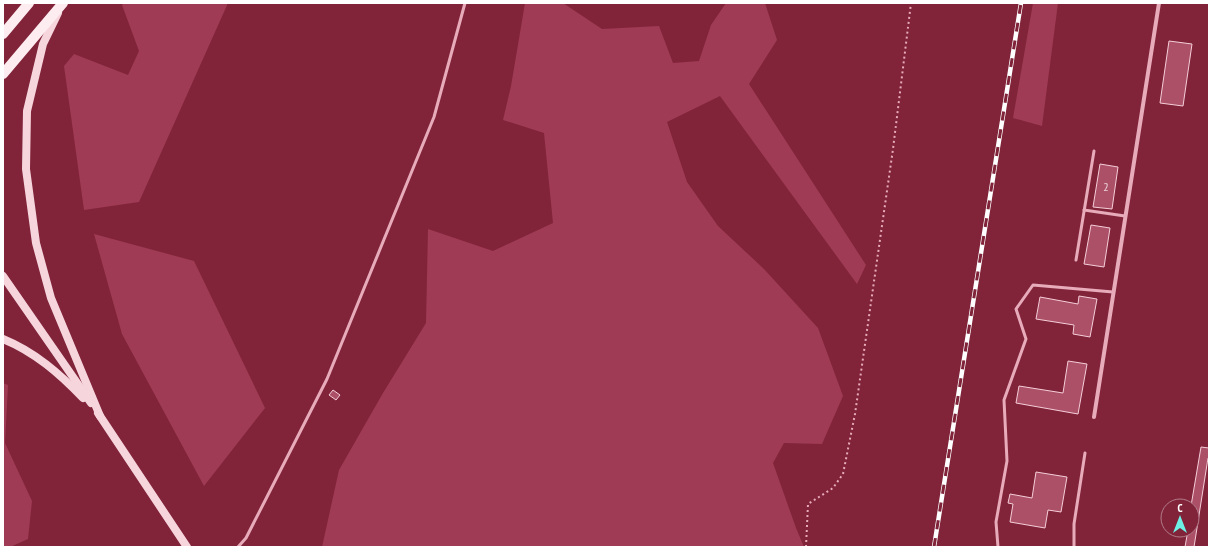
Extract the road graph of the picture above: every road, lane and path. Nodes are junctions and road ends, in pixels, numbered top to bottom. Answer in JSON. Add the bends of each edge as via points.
{"nodes":[{"id":1,"x":29,"y":3,"type":"edge"},
{"id":2,"x":465,"y":3,"type":"edge"},
{"id":3,"x":910,"y":3,"type":"edge"},
{"id":4,"x":1159,"y":3,"type":"edge"},
{"id":5,"x":62,"y":4,"type":"edge"},
{"id":6,"x":3,"y":34,"type":"edge"},
{"id":7,"x":3,"y":74,"type":"edge"},
{"id":8,"x":1094,"y":151,"type":"dead end"},
{"id":9,"x":1084,"y":210,"type":"junction"},
{"id":10,"x":1125,"y":216,"type":"junction"},
{"id":11,"x":1076,"y":260,"type":"dead end"},
{"id":12,"x":3,"y":276,"type":"edge"},
{"id":13,"x":1113,"y":292,"type":"junction"},
{"id":14,"x":3,"y":339,"type":"edge"},
{"id":15,"x":100,"y":416,"type":"junction"},
{"id":16,"x":1094,"y":417,"type":"dead end"},
{"id":17,"x":1085,"y":453,"type":"dead end"},
{"id":18,"x":187,"y":547,"type":"edge"},
{"id":19,"x":238,"y":547,"type":"edge"},
{"id":20,"x":806,"y":547,"type":"edge"},
{"id":21,"x":998,"y":547,"type":"edge"},
{"id":22,"x":1074,"y":547,"type":"edge"}],
"edges":[{"from":1,"to":6,"type":"main road"},
{"from":2,"to":19,"type":"lane","via":[[434,117],[327,378],[246,538]]},
{"from":3,"to":20,"type":"path","via":[[893,149],[851,437],[843,474],[833,488],[808,504]]},
{"from":4,"to":10,"type":"street"},
{"from":5,"to":7,"type":"main road"},
{"from":5,"to":15,"type":"main road","via":[[43,44],[27,110],[26,169],[36,243],[51,298]]},
{"from":8,"to":9,"type":"lane"},
{"from":9,"to":10,"type":"lane"},
{"from":9,"to":11,"type":"lane"},
{"from":10,"to":13,"type":"street"},
{"from":12,"to":15,"type":"main road"},
{"from":13,"to":16,"type":"street"},
{"from":13,"to":21,"type":"lane","via":[[1033,286],[1016,309],[1026,339],[1004,400],[1006,461],[996,522]]},
{"from":14,"to":15,"type":"main road","via":[[40,359],[63,378]]},
{"from":15,"to":18,"type":"main road"},
{"from":17,"to":22,"type":"lane","via":[[1074,524]]}]}
